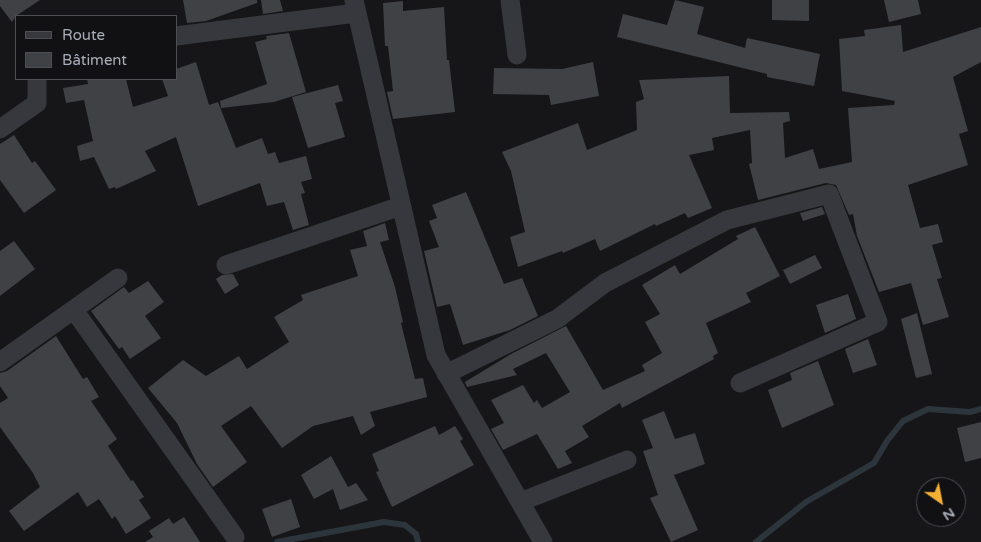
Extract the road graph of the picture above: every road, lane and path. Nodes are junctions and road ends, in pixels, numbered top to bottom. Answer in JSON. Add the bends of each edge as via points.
{"nodes":[{"id":1,"x":510,"y":0,"type":"edge"},
{"id":2,"x":355,"y":6,"type":"edge"},
{"id":3,"x":178,"y":36,"type":"edge"},
{"id":4,"x":517,"y":55,"type":"dead end"},
{"id":5,"x":37,"y":80,"type":"edge"},
{"id":6,"x":0,"y":129,"type":"edge"},
{"id":7,"x":401,"y":206,"type":"junction"},
{"id":8,"x":226,"y":265,"type":"dead end"},
{"id":9,"x":118,"y":278,"type":"dead end"},
{"id":10,"x":74,"y":310,"type":"junction"},
{"id":11,"x":0,"y":362,"type":"edge"},
{"id":12,"x":446,"y":374,"type":"junction"},
{"id":13,"x":740,"y":382,"type":"dead end"},
{"id":14,"x":627,"y":460,"type":"dead end"},
{"id":15,"x":520,"y":502,"type":"junction"},
{"id":16,"x":235,"y":537,"type":"dead end"},
{"id":17,"x":543,"y":542,"type":"edge"}],
"edges":[{"from":1,"to":4,"type":"street"},
{"from":2,"to":3,"type":"street"},
{"from":2,"to":7,"type":"street"},
{"from":5,"to":6,"type":"street","via":[[37,103]]},
{"from":7,"to":8,"type":"street"},
{"from":7,"to":12,"type":"street","via":[[436,355]]},
{"from":9,"to":10,"type":"street"},
{"from":10,"to":11,"type":"street"},
{"from":10,"to":16,"type":"street"},
{"from":12,"to":13,"type":"street","via":[[557,319],[605,284],[727,220],[829,194],[878,322]]},
{"from":12,"to":15,"type":"street"},
{"from":14,"to":15,"type":"street"},
{"from":15,"to":17,"type":"street"}]}
